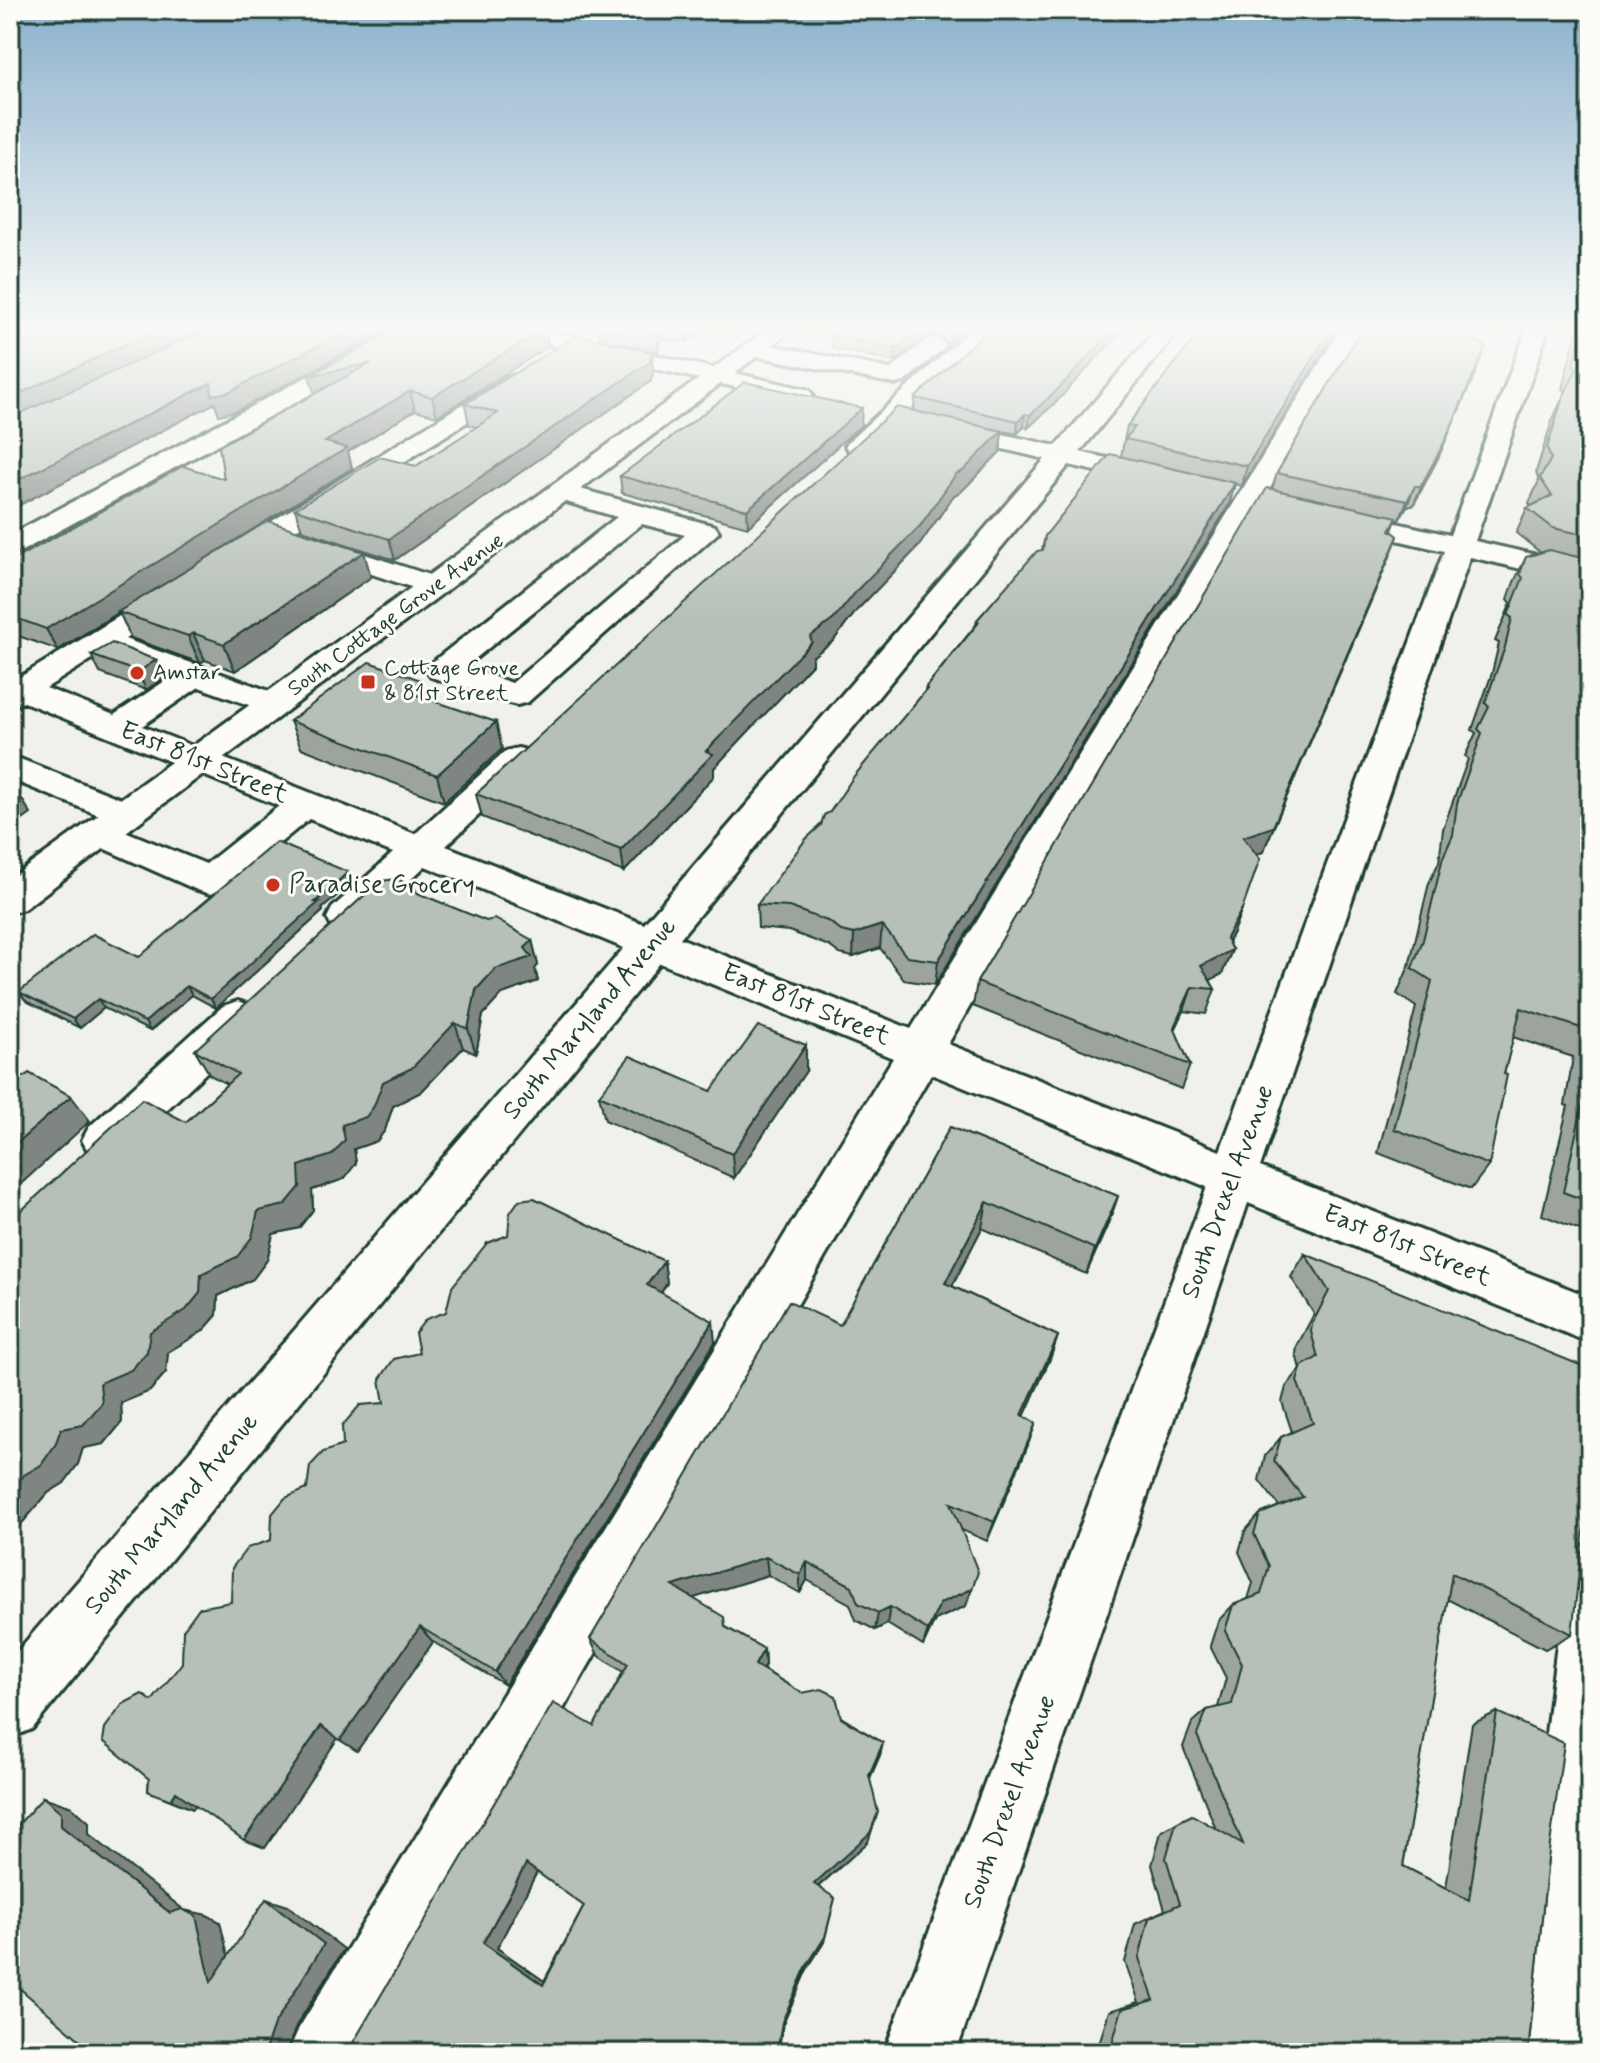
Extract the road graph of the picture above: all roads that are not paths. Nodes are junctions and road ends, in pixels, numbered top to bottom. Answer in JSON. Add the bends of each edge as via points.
{"nodes":[{"id":1,"x":232,"y":426,"type":"edge"},
{"id":2,"x":443,"y":426,"type":"edge"},
{"id":3,"x":651,"y":426,"type":"edge"},
{"id":4,"x":862,"y":426,"type":"edge"},
{"id":5,"x":950,"y":426,"type":"edge"},
{"id":6,"x":1087,"y":426,"type":"edge"},
{"id":7,"x":1294,"y":426,"type":"edge"},
{"id":8,"x":1502,"y":426,"type":"edge"},
{"id":9,"x":1063,"y":455,"type":"junction"},
{"id":10,"x":831,"y":470,"type":"edge"},
{"id":11,"x":1178,"y":482,"type":"edge"},
{"id":12,"x":562,"y":492,"type":"junction"},
{"id":13,"x":1311,"y":512,"type":"edge"},
{"id":14,"x":637,"y":514,"type":"junction"},
{"id":15,"x":273,"y":533,"type":"junction"},
{"id":16,"x":10,"y":546,"type":"edge"},
{"id":17,"x":1459,"y":546,"type":"junction"},
{"id":18,"x":219,"y":566,"type":"edge"},
{"id":19,"x":1590,"y":576,"type":"edge"},
{"id":20,"x":192,"y":583,"type":"edge"},
{"id":21,"x":435,"y":586,"type":"junction"},
{"id":22,"x":195,"y":675,"type":"junction"},
{"id":23,"x":18,"y":689,"type":"edge"},
{"id":24,"x":274,"y":704,"type":"junction"},
{"id":25,"x":117,"y":728,"type":"junction"},
{"id":26,"x":539,"y":739,"type":"edge"},
{"id":27,"x":198,"y":761,"type":"junction"},
{"id":28,"x":10,"y":766,"type":"edge"},
{"id":29,"x":305,"y":804,"type":"junction"},
{"id":30,"x":113,"y":824,"type":"junction"},
{"id":31,"x":420,"y":850,"type":"junction"},
{"id":32,"x":10,"y":899,"type":"edge"},
{"id":33,"x":325,"y":937,"type":"edge"},
{"id":34,"x":653,"y":943,"type":"junction"},
{"id":35,"x":267,"y":991,"type":"edge"},
{"id":36,"x":919,"y":1051,"type":"junction"},
{"id":37,"x":80,"y":1163,"type":"edge"},
{"id":38,"x":1234,"y":1177,"type":"junction"},
{"id":39,"x":1590,"y":1320,"type":"edge"},
{"id":40,"x":1590,"y":1611,"type":"edge"},
{"id":41,"x":10,"y":1707,"type":"edge"},
{"id":42,"x":324,"y":2053,"type":"edge"},
{"id":43,"x":920,"y":2053,"type":"edge"},
{"id":44,"x":1543,"y":2053,"type":"edge"}],
"edges":[{"from":1,"to":16,"type":"street"},
{"from":2,"to":15,"type":"street"},
{"from":3,"to":12,"type":"main road","name":"South Cottage Grove Avenue"},
{"from":4,"to":10,"type":"street"},
{"from":5,"to":9,"type":"street"},
{"from":6,"to":9,"type":"street","name":"South Maryland Avenue"},
{"from":7,"to":36,"type":"street"},
{"from":8,"to":17,"type":"street","name":"South Drexel Avenue"},
{"from":9,"to":11,"type":"street"},
{"from":9,"to":34,"type":"street","name":"South Maryland Avenue"},
{"from":12,"to":14,"type":"street"},
{"from":12,"to":21,"type":"main road","name":"South Cottage Grove Avenue"},
{"from":13,"to":17,"type":"street"},
{"from":14,"to":14,"type":"street","via":[[454,660],[442,670],[517,695],[705,532]]},
{"from":15,"to":18,"type":"street"},
{"from":15,"to":21,"type":"street"},
{"from":17,"to":19,"type":"street"},
{"from":17,"to":38,"type":"street","name":"South Drexel Avenue"},
{"from":20,"to":23,"type":"street"},
{"from":21,"to":24,"type":"main road","name":"South Cottage Grove Avenue"},
{"from":22,"to":23,"type":"street","via":[[117,646]]},
{"from":22,"to":24,"type":"street"},
{"from":22,"to":25,"type":"street"},
{"from":23,"to":25,"type":"street","name":"East 81st Street"},
{"from":24,"to":27,"type":"main road","name":"South Cottage Grove Avenue"},
{"from":25,"to":27,"type":"street","name":"East 81st Street"},
{"from":26,"to":31,"type":"street"},
{"from":27,"to":29,"type":"street","name":"East 81st Street"},
{"from":27,"to":30,"type":"main road","name":"South Cottage Grove Avenue"},
{"from":28,"to":30,"type":"street"},
{"from":29,"to":30,"type":"street","via":[[210,881]]},
{"from":29,"to":31,"type":"street","name":"East 81st Street"},
{"from":30,"to":32,"type":"main road","name":"South Cottage Grove Avenue"},
{"from":31,"to":33,"type":"street"},
{"from":31,"to":34,"type":"street","name":"East 81st Street"},
{"from":34,"to":36,"type":"street","name":"East 81st Street"},
{"from":34,"to":41,"type":"street","name":"South Maryland Avenue"},
{"from":35,"to":37,"type":"street"},
{"from":36,"to":38,"type":"street","name":"East 81st Street"},
{"from":36,"to":42,"type":"street"},
{"from":38,"to":39,"type":"street","name":"East 81st Street"},
{"from":38,"to":43,"type":"street","name":"South Drexel Avenue"},
{"from":40,"to":44,"type":"street"}]}
